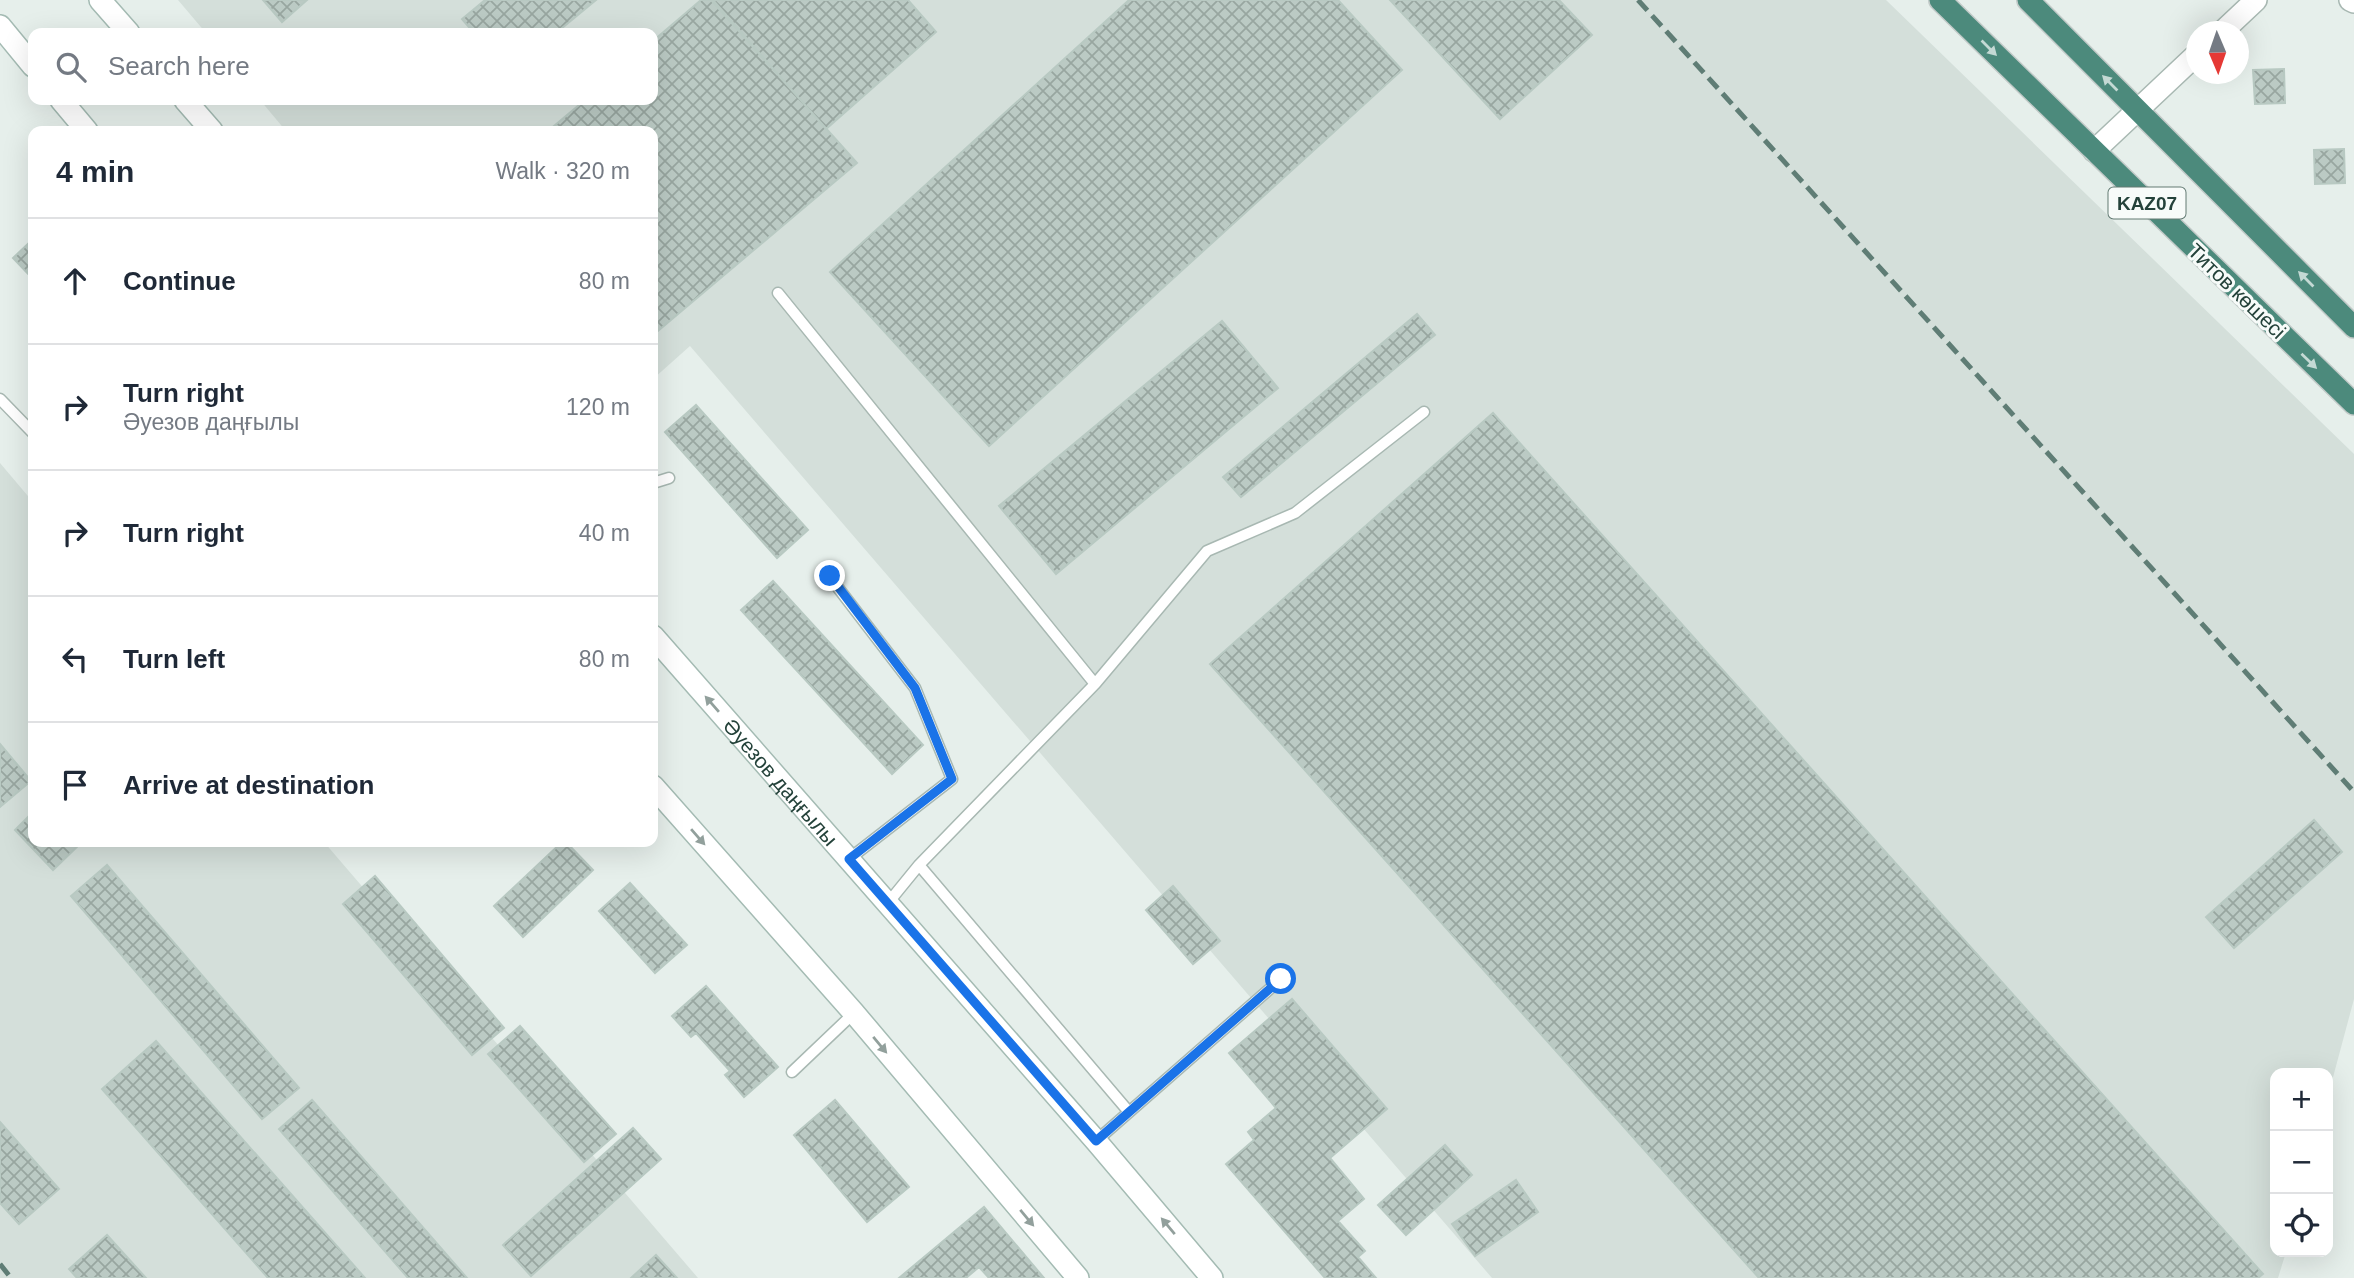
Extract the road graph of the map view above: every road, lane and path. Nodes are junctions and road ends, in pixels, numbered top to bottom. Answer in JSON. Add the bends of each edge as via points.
{"nodes":[{"id":1,"x":100,"y":0,"type":"edge"},
{"id":2,"x":1940,"y":0,"type":"edge"},
{"id":3,"x":2028,"y":0,"type":"edge"},
{"id":4,"x":2256,"y":0,"type":"edge"},
{"id":5,"x":2234,"y":21,"type":"edge"},
{"id":6,"x":0,"y":26,"type":"edge"},
{"id":7,"x":125,"y":28,"type":"edge"},
{"id":8,"x":28,"y":60,"type":"edge"},
{"id":9,"x":2186,"y":64,"type":"edge"},
{"id":10,"x":65,"y":105,"type":"edge"},
{"id":11,"x":189,"y":105,"type":"edge"},
{"id":12,"x":2137,"y":110,"type":"junction"},
{"id":13,"x":83,"y":126,"type":"edge"},
{"id":14,"x":208,"y":126,"type":"edge"},
{"id":15,"x":2094,"y":151,"type":"junction"},
{"id":16,"x":778,"y":293,"type":"dead end"},
{"id":17,"x":2354,"y":327,"type":"edge"},
{"id":18,"x":0,"y":399,"type":"edge"},
{"id":19,"x":2354,"y":404,"type":"edge"},
{"id":20,"x":1424,"y":412,"type":"dead end"},
{"id":21,"x":28,"y":428,"type":"edge"},
{"id":22,"x":668,"y":478,"type":"dead end"},
{"id":23,"x":658,"y":481,"type":"edge"},
{"id":24,"x":830,"y":576,"type":"dead end"},
{"id":25,"x":658,"y":642,"type":"edge"},
{"id":26,"x":1095,"y":684,"type":"junction"},
{"id":27,"x":658,"y":792,"type":"edge"},
{"id":28,"x":849,"y":859,"type":"junction"},
{"id":29,"x":919,"y":865,"type":"junction"},
{"id":30,"x":888,"y":903,"type":"junction"},
{"id":31,"x":1281,"y":979,"type":"dead end"},
{"id":32,"x":854,"y":1013,"type":"junction"},
{"id":33,"x":792,"y":1072,"type":"dead end"},
{"id":34,"x":1129,"y":1112,"type":"junction"},
{"id":35,"x":1096,"y":1141,"type":"junction"},
{"id":36,"x":1078,"y":1278,"type":"edge"},
{"id":37,"x":1212,"y":1278,"type":"edge"}],
"edges":[{"from":1,"to":7,"type":"main road"},
{"from":2,"to":15,"type":"highway","name":"Титов көшесі","number":"KAZ07","one_way":true},
{"from":12,"to":3,"type":"highway","number":"KAZ07","one_way":true},
{"from":4,"to":5,"type":"main road"},
{"from":6,"to":8,"type":"main road"},
{"from":9,"to":12,"type":"main road"},
{"from":10,"to":13,"type":"main road"},
{"from":11,"to":14,"type":"main road"},
{"from":12,"to":15,"type":"main road"},
{"from":17,"to":12,"type":"highway","number":"KAZ07","one_way":true},
{"from":15,"to":19,"type":"highway","name":"Титов көшесі","number":"KAZ07","one_way":true},
{"from":16,"to":26,"type":"lane"},
{"from":18,"to":21,"type":"lane"},
{"from":20,"to":26,"type":"lane","via":[[1295,513],[1208,551]]},
{"from":22,"to":23,"type":"lane"},
{"from":24,"to":28,"type":"lane","via":[[915,688],[952,779]]},
{"from":28,"to":25,"type":"main road","name":"Әуезов даңғылы","one_way":true},
{"from":26,"to":29,"type":"lane"},
{"from":27,"to":32,"type":"main road","one_way":true},
{"from":28,"to":30,"type":"main road","name":"Әуезов даңғылы"},
{"from":29,"to":30,"type":"lane"},
{"from":29,"to":34,"type":"lane"},
{"from":30,"to":35,"type":"main road","name":"Әуезов даңғылы"},
{"from":31,"to":34,"type":"lane"},
{"from":32,"to":33,"type":"lane"},
{"from":32,"to":36,"type":"main road","one_way":true},
{"from":34,"to":35,"type":"lane"},
{"from":37,"to":35,"type":"main road","name":"Әуезов даңғылы","one_way":true}]}
